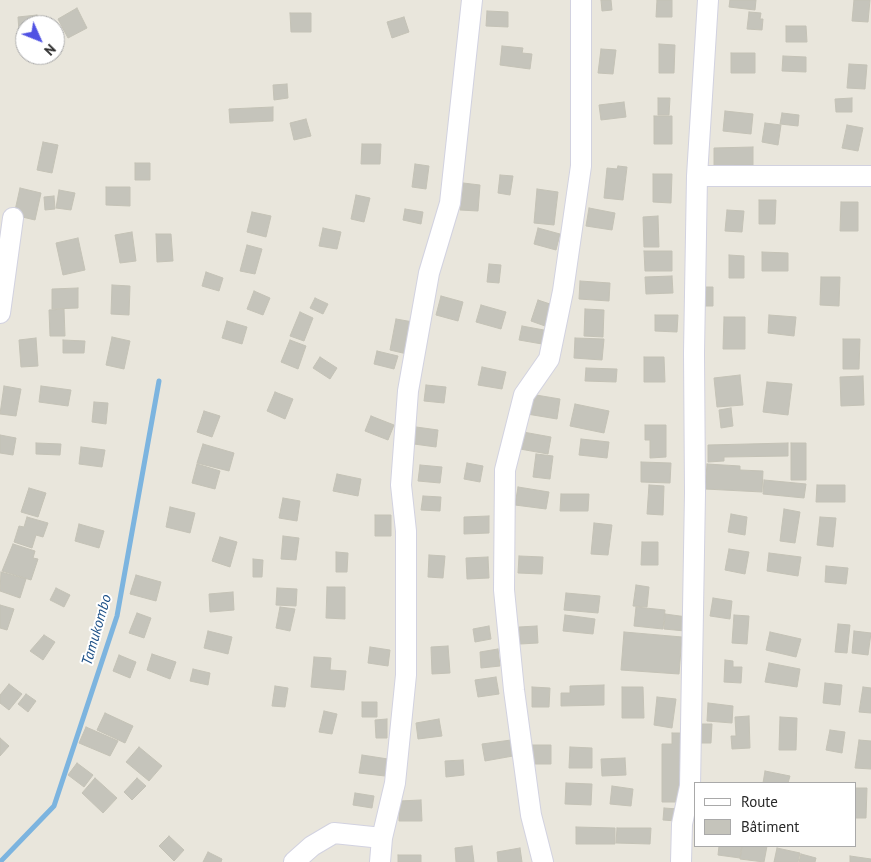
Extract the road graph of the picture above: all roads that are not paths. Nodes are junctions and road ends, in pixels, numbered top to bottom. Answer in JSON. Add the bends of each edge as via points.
{"nodes":[{"id":1,"x":472,"y":0,"type":"edge"},
{"id":2,"x":581,"y":0,"type":"edge"},
{"id":3,"x":708,"y":0,"type":"edge"},
{"id":4,"x":697,"y":176,"type":"junction"},
{"id":5,"x":871,"y":176,"type":"edge"},
{"id":6,"x":13,"y":218,"type":"dead end"},
{"id":7,"x":0,"y":313,"type":"edge"},
{"id":8,"x":382,"y":838,"type":"junction"},
{"id":9,"x":294,"y":862,"type":"edge"},
{"id":10,"x":380,"y":862,"type":"edge"},
{"id":11,"x":543,"y":862,"type":"edge"},
{"id":12,"x":682,"y":862,"type":"edge"}],
"edges":[{"from":1,"to":8,"type":"street","via":[[450,204],[429,273],[408,391],[401,485],[406,531],[406,675],[395,784]]},
{"from":2,"to":11,"type":"street","via":[[581,166],[563,291],[549,359],[524,395],[505,470],[504,590],[511,663],[530,815]]},
{"from":3,"to":4,"type":"street"},
{"from":4,"to":5,"type":"street"},
{"from":4,"to":12,"type":"street","via":[[690,786],[682,824]]},
{"from":6,"to":7,"type":"street"},
{"from":8,"to":9,"type":"street","via":[[334,833]]},
{"from":8,"to":10,"type":"street"}]}
